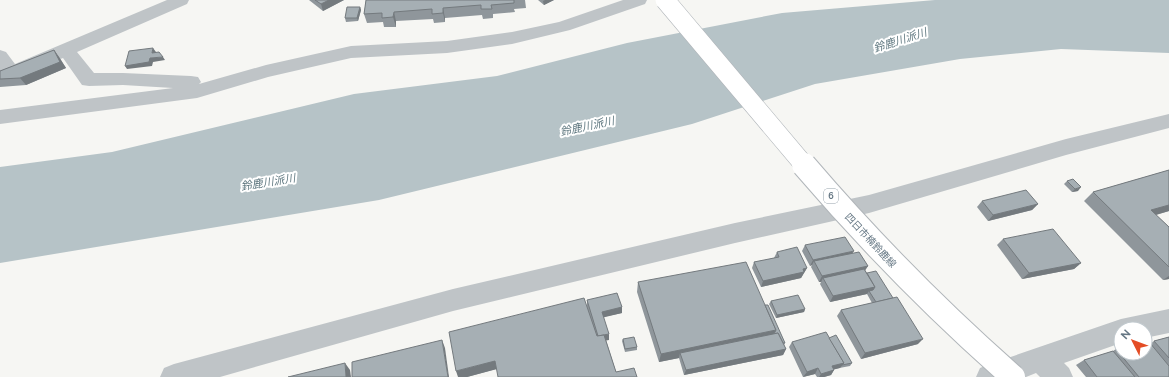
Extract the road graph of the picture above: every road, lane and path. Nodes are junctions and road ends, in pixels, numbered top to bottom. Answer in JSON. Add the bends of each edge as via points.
{"nodes":[{"id":1,"x":181,"y":0,"type":"edge"},
{"id":2,"x":637,"y":0,"type":"edge"},
{"id":3,"x":665,"y":0,"type":"edge"},
{"id":4,"x":66,"y":50,"type":"junction"},
{"id":5,"x":0,"y":56,"type":"edge"},
{"id":6,"x":266,"y":71,"type":"junction"},
{"id":7,"x":6,"y":75,"type":"edge"},
{"id":8,"x":0,"y":118,"type":"edge"},
{"id":9,"x":1169,"y":121,"type":"edge"},
{"id":10,"x":1169,"y":322,"type":"edge"},
{"id":11,"x":1153,"y":325,"type":"edge"},
{"id":12,"x":1113,"y":334,"type":"edge"},
{"id":13,"x":1040,"y":359,"type":"junction"},
{"id":14,"x":174,"y":377,"type":"edge"},
{"id":15,"x":990,"y":377,"type":"edge"},
{"id":16,"x":1013,"y":377,"type":"edge"},
{"id":17,"x":1059,"y":377,"type":"edge"}],
"edges":[{"from":1,"to":4,"type":"street"},
{"from":2,"to":6,"type":"street","via":[[564,26],[512,38],[447,46],[351,52]]},
{"from":3,"to":16,"type":"main road","name":"四日市楠鈴鹿線","number":"6","bridge":true,"via":[[877,248],[958,328]]},
{"from":4,"to":6,"type":"street","via":[[89,80],[123,78],[187,82]]},
{"from":4,"to":7,"type":"street"},
{"from":5,"to":7,"type":"street"},
{"from":6,"to":8,"type":"street","via":[[197,91]]},
{"from":9,"to":14,"type":"street","via":[[1066,147],[868,204],[453,300]]},
{"from":10,"to":11,"type":"street"},
{"from":12,"to":13,"type":"street"},
{"from":13,"to":15,"type":"street"},
{"from":13,"to":17,"type":"street"}]}
